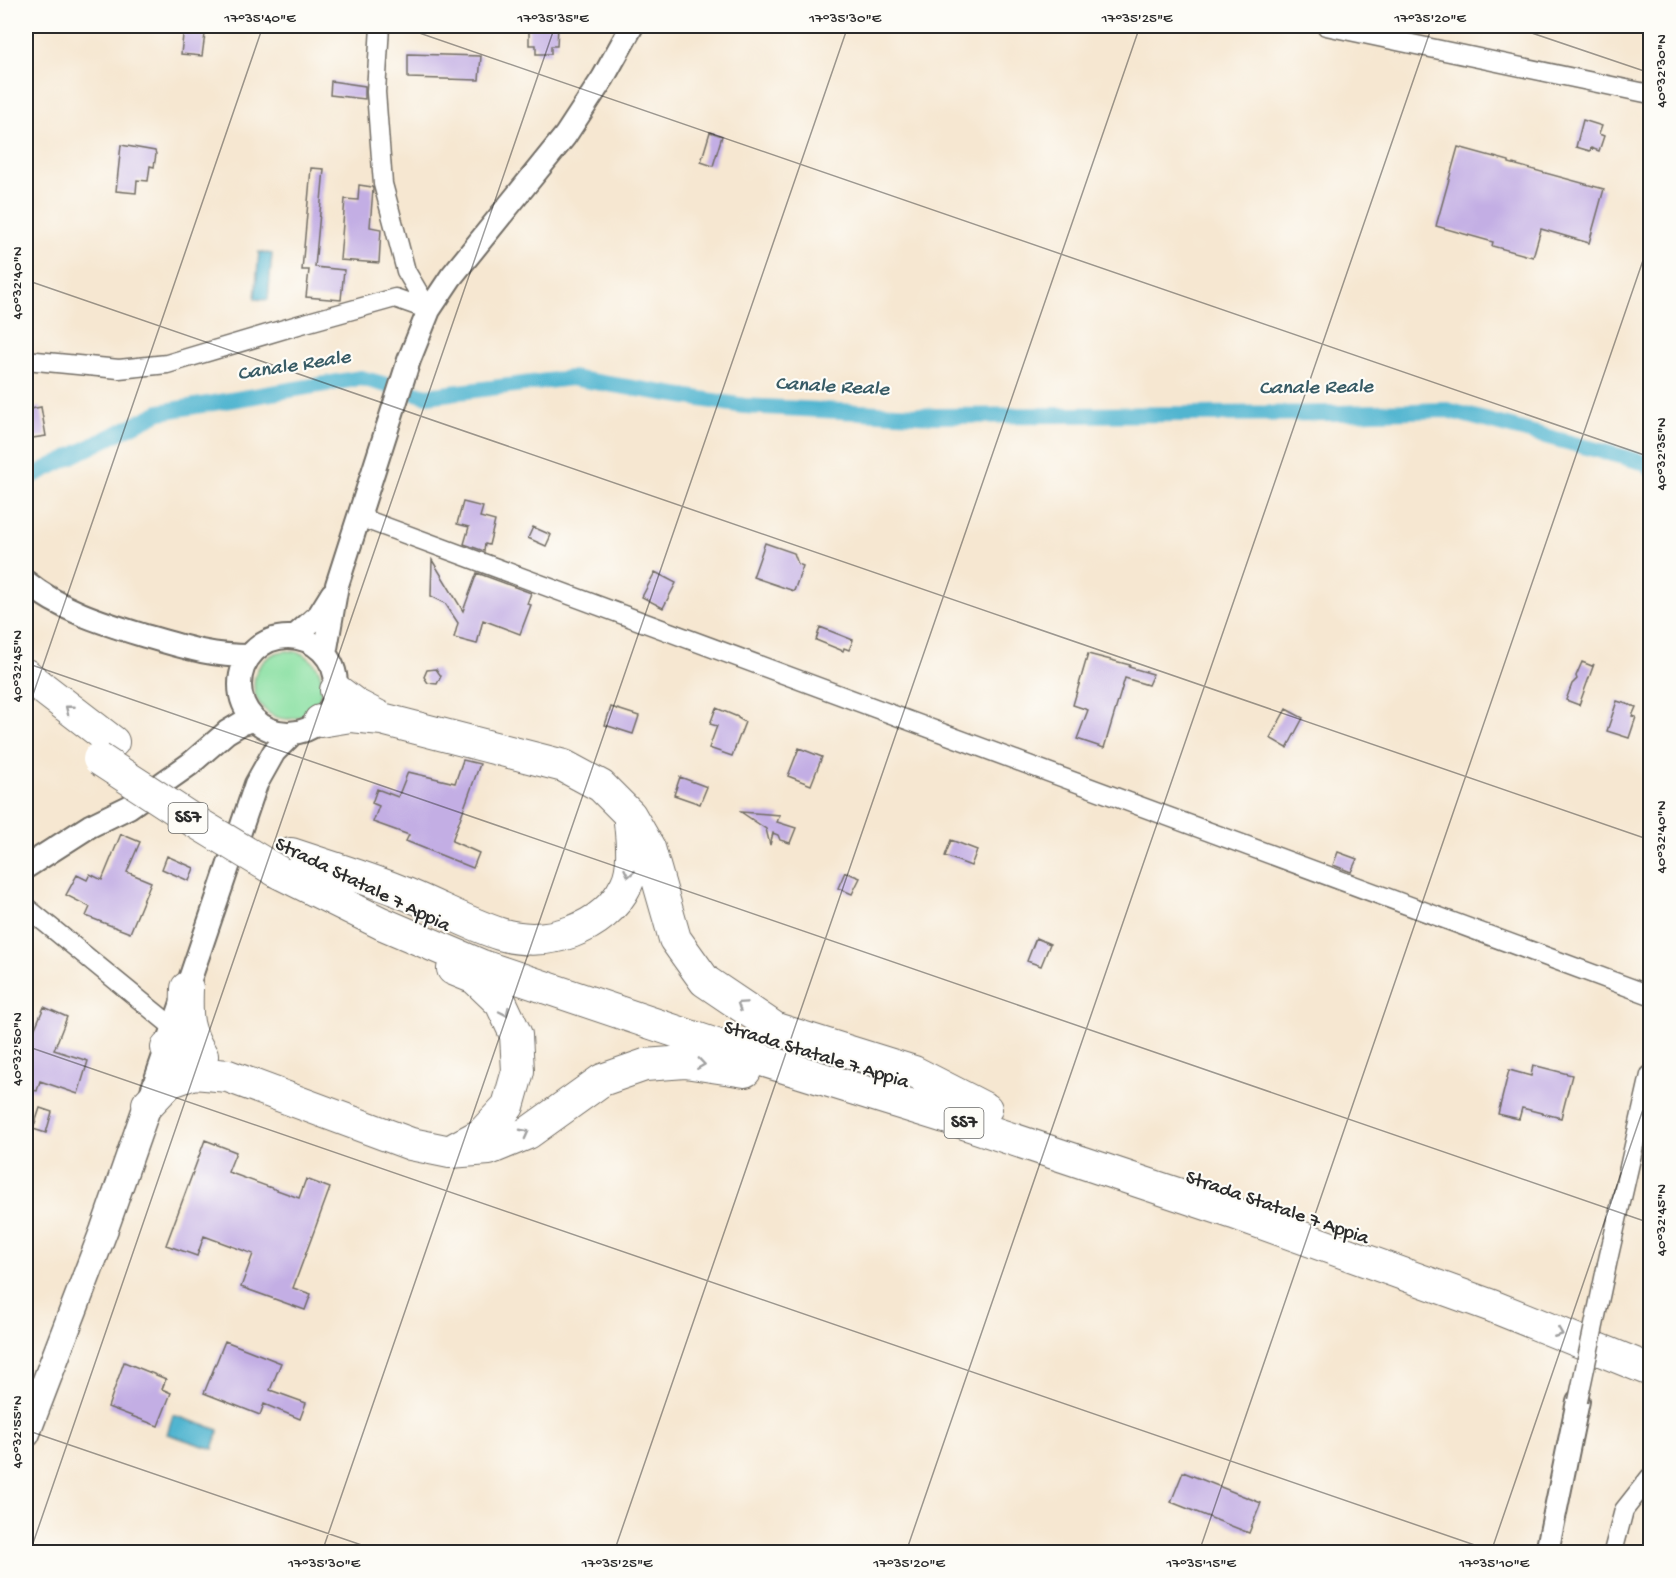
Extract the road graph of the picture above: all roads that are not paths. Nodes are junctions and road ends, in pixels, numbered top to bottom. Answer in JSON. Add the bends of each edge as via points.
{"nodes":[{"id":1,"x":380,"y":26,"type":"edge"},
{"id":2,"x":632,"y":26,"type":"edge"},
{"id":3,"x":1326,"y":26,"type":"edge"},
{"id":4,"x":1650,"y":94,"type":"edge"},
{"id":5,"x":429,"y":309,"type":"junction"},
{"id":6,"x":26,"y":360,"type":"edge"},
{"id":7,"x":359,"y":517,"type":"junction"},
{"id":8,"x":26,"y":582,"type":"edge"},
{"id":9,"x":337,"y":585,"type":"junction"},
{"id":10,"x":294,"y":637,"type":"junction"},
{"id":11,"x":202,"y":653,"type":"junction"},
{"id":12,"x":325,"y":654,"type":"junction"},
{"id":13,"x":250,"y":656,"type":"junction"},
{"id":14,"x":26,"y":675,"type":"edge"},
{"id":15,"x":336,"y":690,"type":"junction"},
{"id":16,"x":26,"y":702,"type":"edge"},
{"id":17,"x":250,"y":709,"type":"junction"},
{"id":18,"x":382,"y":719,"type":"junction"},
{"id":19,"x":306,"y":727,"type":"junction"},
{"id":20,"x":106,"y":750,"type":"junction"},
{"id":21,"x":256,"y":783,"type":"junction"},
{"id":22,"x":630,"y":815,"type":"junction"},
{"id":23,"x":286,"y":864,"type":"junction"},
{"id":24,"x":26,"y":867,"type":"edge"},
{"id":25,"x":26,"y":908,"type":"edge"},
{"id":26,"x":187,"y":988,"type":"joint"},
{"id":27,"x":1650,"y":995,"type":"edge"},
{"id":28,"x":185,"y":1048,"type":"junction"},
{"id":29,"x":1650,"y":1075,"type":"edge"},
{"id":30,"x":148,"y":1104,"type":"joint"},
{"id":31,"x":972,"y":1115,"type":"junction"},
{"id":32,"x":450,"y":1152,"type":"junction"},
{"id":33,"x":1650,"y":1347,"type":"edge"},
{"id":34,"x":1650,"y":1370,"type":"edge"},
{"id":35,"x":1578,"y":1401,"type":"joint"},
{"id":36,"x":26,"y":1434,"type":"edge"},
{"id":37,"x":1650,"y":1477,"type":"edge"},
{"id":38,"x":1547,"y":1552,"type":"edge"},
{"id":39,"x":1613,"y":1552,"type":"edge"}],
"edges":[{"from":1,"to":5,"type":"street","via":[[376,92],[383,184],[406,271]]},
{"from":2,"to":5,"type":"street","via":[[566,136]]},
{"from":3,"to":4,"type":"street"},
{"from":5,"to":6,"type":"street","via":[[396,298],[166,364],[119,369]]},
{"from":5,"to":7,"type":"street"},
{"from":7,"to":9,"type":"street"},
{"from":7,"to":27,"type":"street"},
{"from":8,"to":11,"type":"street","via":[[40,594],[89,619]]},
{"from":9,"to":10,"type":"street","via":[[319,615]]},
{"from":9,"to":12,"type":"street"},
{"from":10,"to":12,"type":"street"},
{"from":10,"to":13,"type":"street","via":[[270,641]]},
{"from":11,"to":13,"type":"street"},
{"from":11,"to":17,"type":"street","via":[[225,666]]},
{"from":12,"to":15,"type":"street","via":[[336,677]]},
{"from":13,"to":17,"type":"street","via":[[241,677]]},
{"from":20,"to":14,"type":"highway","name":"Strada Statale 7 Appia","number":"SS7","one_way":true},
{"from":15,"to":18,"type":"highway"},
{"from":15,"to":19,"type":"street","via":[[331,707]]},
{"from":16,"to":20,"type":"highway","name":"Strada Statale 7 Appia","number":"SS7"},
{"from":17,"to":19,"type":"street","via":[[270,729]]},
{"from":17,"to":21,"type":"street","via":[[261,747]]},
{"from":17,"to":24,"type":"street","via":[[190,764],[129,807],[90,826]]},
{"from":18,"to":19,"type":"highway","via":[[351,716]]},
{"from":18,"to":22,"type":"highway","via":[[564,766],[601,786]]},
{"from":19,"to":21,"type":"street","via":[[274,752]]},
{"from":20,"to":23,"type":"highway","name":"Strada Statale 7 Appia","number":"SS7","via":[[205,804]]},
{"from":21,"to":26,"type":"street"},
{"from":22,"to":23,"type":"highway","one_way":true,"via":[[633,850],[621,892],[603,915],[570,934],[536,939],[501,934],[398,890]]},
{"from":31,"to":22,"type":"highway","one_way":true,"via":[[914,1072],[776,1029],[705,981],[675,939],[649,848]]},
{"from":23,"to":31,"type":"highway","name":"Strada Statale 7 Appia","number":"SS7","via":[[493,948]]},
{"from":23,"to":32,"type":"highway","one_way":true,"via":[[374,936],[475,978],[501,1003],[516,1035],[518,1071],[508,1106],[482,1134]]},
{"from":25,"to":28,"type":"street"},
{"from":26,"to":28,"type":"highway"},
{"from":28,"to":30,"type":"highway","via":[[169,1082]]},
{"from":28,"to":32,"type":"highway","via":[[228,1076],[411,1144]]},
{"from":29,"to":35,"type":"street","bridge":true},
{"from":30,"to":36,"type":"main road"},
{"from":32,"to":31,"type":"highway","one_way":true,"via":[[489,1149],[528,1133],[602,1080],[645,1065],[685,1062],[735,1069],[876,1111]]},
{"from":31,"to":33,"type":"highway","name":"Strada Statale 7 Appia","number":"SS7","via":[[1286,1211]]},
{"from":31,"to":34,"type":"highway","name":"Strada Statale 7 Appia","number":"SS7","one_way":true,"via":[[1492,1306]]},
{"from":35,"to":38,"type":"street"},
{"from":37,"to":39,"type":"street","via":[[1624,1510]]}]}
